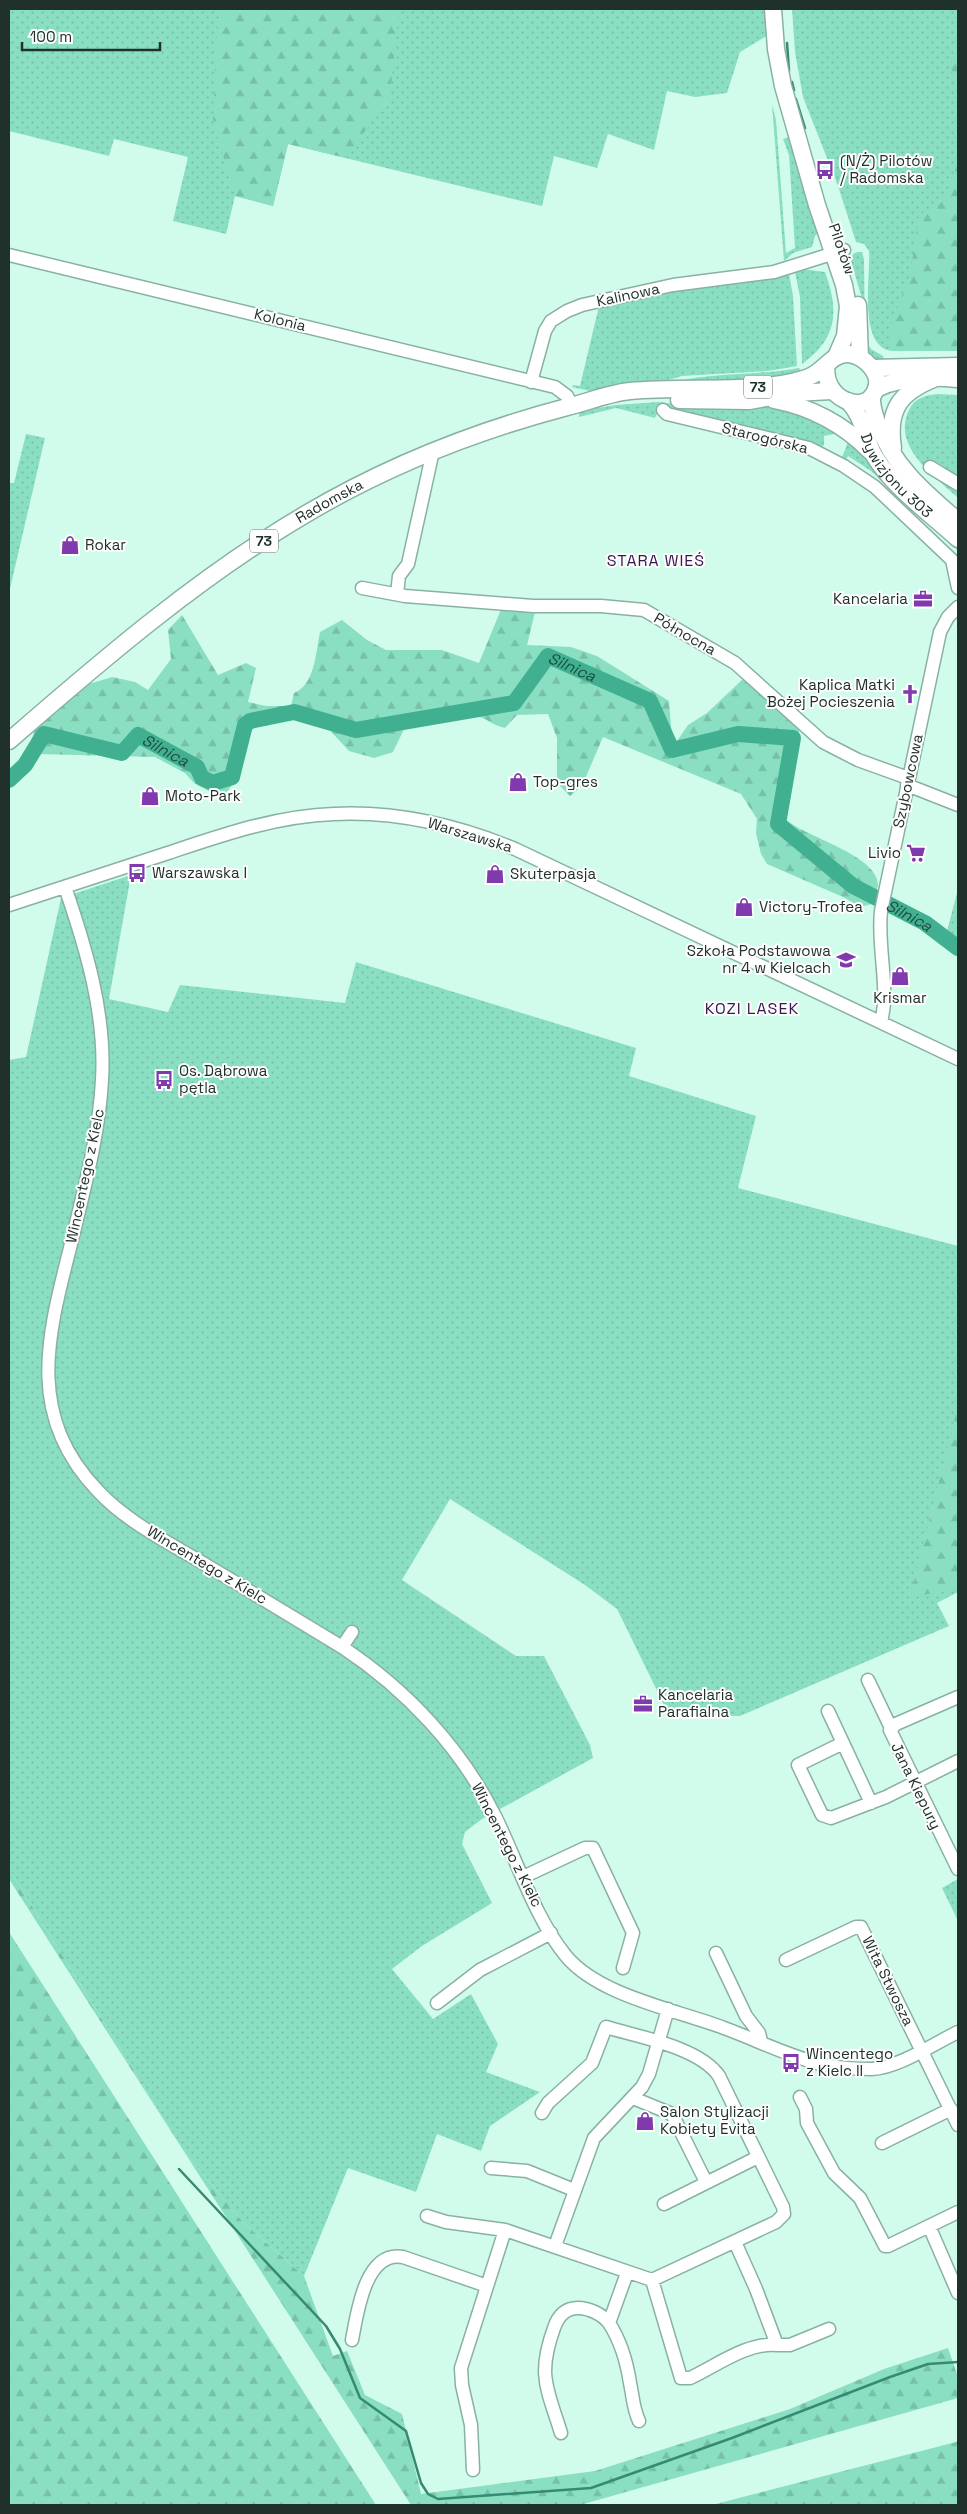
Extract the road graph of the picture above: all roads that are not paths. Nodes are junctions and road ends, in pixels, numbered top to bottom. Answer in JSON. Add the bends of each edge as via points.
{"nodes":[{"id":1,"x":773,"y":9,"type":"edge"},
{"id":2,"x":839,"y":252,"type":"junction"},
{"id":3,"x":9,"y":255,"type":"edge"},
{"id":4,"x":860,"y":357,"type":"junction"},
{"id":5,"x":832,"y":361,"type":"junction"},
{"id":6,"x":958,"y":366,"type":"edge"},
{"id":7,"x":872,"y":368,"type":"junction"},
{"id":8,"x":936,"y":378,"type":"junction"},
{"id":9,"x":958,"y":379,"type":"edge"},
{"id":10,"x":531,"y":382,"type":"junction"},
{"id":11,"x":831,"y":391,"type":"junction"},
{"id":12,"x":874,"y":392,"type":"junction"},
{"id":13,"x":769,"y":399,"type":"junction"},
{"id":14,"x":592,"y":401,"type":"junction"},
{"id":15,"x":848,"y":402,"type":"junction"},
{"id":16,"x":565,"y":408,"type":"junction"},
{"id":17,"x":663,"y":410,"type":"dead end"},
{"id":18,"x":433,"y":451,"type":"junction"},
{"id":19,"x":875,"y":456,"type":"junction"},
{"id":20,"x":900,"y":466,"type":"junction"},
{"id":21,"x":930,"y":467,"type":"dead end"},
{"id":22,"x":958,"y":484,"type":"edge"},
{"id":23,"x":958,"y":521,"type":"edge"},
{"id":24,"x":958,"y":539,"type":"edge"},
{"id":25,"x":362,"y":588,"type":"dead end"},
{"id":26,"x":958,"y":588,"type":"edge"},
{"id":27,"x":397,"y":594,"type":"junction"},
{"id":28,"x":958,"y":607,"type":"edge"},
{"id":29,"x":9,"y":741,"type":"edge"},
{"id":30,"x":908,"y":782,"type":"junction"},
{"id":31,"x":958,"y":804,"type":"edge"},
{"id":32,"x":65,"y":886,"type":"junction"},
{"id":33,"x":9,"y":905,"type":"edge"},
{"id":34,"x":881,"y":1022,"type":"junction"},
{"id":35,"x":958,"y":1059,"type":"edge"},
{"id":36,"x":352,"y":1632,"type":"dead end"},
{"id":37,"x":342,"y":1648,"type":"junction"},
{"id":38,"x":868,"y":1680,"type":"dead end"},
{"id":39,"x":958,"y":1697,"type":"edge"},
{"id":40,"x":828,"y":1711,"type":"dead end"},
{"id":41,"x":891,"y":1728,"type":"junction"},
{"id":42,"x":843,"y":1743,"type":"junction"},
{"id":43,"x":958,"y":1761,"type":"edge"},
{"id":44,"x":915,"y":1783,"type":"junction"},
{"id":45,"x":871,"y":1803,"type":"junction"},
{"id":46,"x":958,"y":1869,"type":"edge"},
{"id":47,"x":523,"y":1877,"type":"junction"},
{"id":48,"x":551,"y":1933,"type":"junction"},
{"id":49,"x":716,"y":1953,"type":"dead end"},
{"id":50,"x":786,"y":1960,"type":"dead end"},
{"id":51,"x":623,"y":1968,"type":"dead end"},
{"id":52,"x":437,"y":2003,"type":"dead end"},
{"id":53,"x":668,"y":2009,"type":"junction"},
{"id":54,"x":958,"y":2032,"type":"edge"},
{"id":55,"x":761,"y":2041,"type":"junction"},
{"id":56,"x":658,"y":2043,"type":"junction"},
{"id":57,"x":922,"y":2050,"type":"junction"},
{"id":58,"x":800,"y":2097,"type":"dead end"},
{"id":59,"x":633,"y":2098,"type":"junction"},
{"id":60,"x":951,"y":2109,"type":"junction"},
{"id":61,"x":542,"y":2113,"type":"dead end"},
{"id":62,"x":958,"y":2124,"type":"edge"},
{"id":63,"x":882,"y":2143,"type":"dead end"},
{"id":64,"x":758,"y":2157,"type":"junction"},
{"id":65,"x":491,"y":2168,"type":"dead end"},
{"id":66,"x":706,"y":2182,"type":"junction"},
{"id":67,"x":574,"y":2190,"type":"junction"},
{"id":68,"x":664,"y":2204,"type":"dead end"},
{"id":69,"x":958,"y":2212,"type":"edge"},
{"id":70,"x":427,"y":2216,"type":"dead end"},
{"id":71,"x":929,"y":2226,"type":"junction"},
{"id":72,"x":505,"y":2230,"type":"junction"},
{"id":73,"x":735,"y":2242,"type":"junction"},
{"id":74,"x":555,"y":2246,"type":"junction"},
{"id":75,"x":627,"y":2273,"type":"junction"},
{"id":76,"x":652,"y":2280,"type":"junction"},
{"id":77,"x":487,"y":2286,"type":"junction"},
{"id":78,"x":958,"y":2293,"type":"edge"},
{"id":79,"x":609,"y":2323,"type":"junction"},
{"id":80,"x":828,"y":2329,"type":"dead end"},
{"id":81,"x":352,"y":2340,"type":"dead end"},
{"id":82,"x":777,"y":2345,"type":"junction"},
{"id":83,"x":639,"y":2421,"type":"dead end"},
{"id":84,"x":561,"y":2433,"type":"dead end"},
{"id":85,"x":473,"y":2470,"type":"dead end"}],
"edges":[{"from":1,"to":2,"type":"main road","name":"Pilotów","via":[[779,68],[817,205]]},
{"from":2,"to":4,"type":"main road","name":"Pilotów","via":[[856,292]]},
{"from":2,"to":5,"type":"main road","name":"Pilotów","via":[[848,306],[845,336]]},
{"from":2,"to":10,"type":"street","name":"Kalinowa","via":[[774,272],[673,285],[567,310],[551,321],[545,331]]},
{"from":3,"to":10,"type":"street","name":"Kolonia"},
{"from":4,"to":5,"type":"main road","via":[[846,354]]},
{"from":4,"to":7,"type":"main road"},
{"from":5,"to":11,"type":"main road","via":[[826,378]]},
{"from":5,"to":14,"type":"main road","name":"Radomska","number":"73","via":[[812,376],[784,383],[757,387],[629,391]]},
{"from":6,"to":7,"type":"main road"},
{"from":7,"to":12,"type":"main road","via":[[876,376]]},
{"from":8,"to":9,"type":"main road"},
{"from":8,"to":12,"type":"main road","via":[[904,381]]},
{"from":8,"to":20,"type":"main road","via":[[914,388],[899,402],[894,412],[891,433]]},
{"from":10,"to":16,"type":"street","name":"Kolonia","via":[[550,388]]},
{"from":11,"to":13,"type":"main road","name":"Radomska","number":"73","via":[[795,393]]},
{"from":11,"to":15,"type":"main road"},
{"from":12,"to":15,"type":"main road","via":[[862,401]]},
{"from":12,"to":20,"type":"main road","name":"Dywizjonu 303","via":[[872,405],[882,435]]},
{"from":13,"to":14,"type":"main road","name":"Radomska","number":"73","via":[[734,402],[654,398]]},
{"from":13,"to":19,"type":"main road","via":[[792,404],[834,422]]},
{"from":14,"to":16,"type":"main road","name":"Radomska","number":"73"},
{"from":15,"to":19,"type":"main road","name":"Dywizjonu 303","via":[[861,419]]},
{"from":16,"to":18,"type":"main road","name":"Radomska","number":"73"},
{"from":17,"to":26,"type":"street","name":"Starogórska","via":[[667,414],[809,448],[844,466],[875,487],[947,556],[954,565]]},
{"from":18,"to":27,"type":"street","via":[[408,564],[399,576]]},
{"from":18,"to":29,"type":"main road","name":"Radomska","number":"73","via":[[342,494],[252,549],[100,663]]},
{"from":19,"to":24,"type":"main road","name":"Dywizjonu 303","via":[[890,475]]},
{"from":20,"to":23,"type":"main road","name":"Dywizjonu 303"},
{"from":21,"to":22,"type":"street"},
{"from":25,"to":27,"type":"street","name":"Północna"},
{"from":27,"to":30,"type":"street","name":"Północna","via":[[533,606],[644,610],[735,663],[823,742]]},
{"from":28,"to":30,"type":"street","name":"Szybowcowa","via":[[940,632]]},
{"from":30,"to":31,"type":"street","name":"Północna"},
{"from":30,"to":34,"type":"street","name":"Szybowcowa","via":[[881,912],[884,1009]]},
{"from":32,"to":33,"type":"street","name":"Warszawska"},
{"from":32,"to":34,"type":"street","name":"Warszawska","via":[[240,829],[285,820],[364,814],[424,821],[458,828],[515,848]]},
{"from":32,"to":37,"type":"street","name":"Wincentego z Kielc","via":[[90,971],[99,1021],[102,1073],[96,1134],[48,1342],[49,1391],[58,1428],[86,1478],[125,1516]]},
{"from":34,"to":35,"type":"street","name":"Warszawska"},
{"from":36,"to":37,"type":"street"},
{"from":37,"to":47,"type":"street","name":"Wincentego z Kielc","via":[[412,1703],[456,1755],[495,1816]]},
{"from":38,"to":41,"type":"street","name":"Jana Kiepury"},
{"from":39,"to":41,"type":"street","name":"Jana Kiepury"},
{"from":40,"to":42,"type":"street"},
{"from":41,"to":44,"type":"street","name":"Jana Kiepury","via":[[890,1733]]},
{"from":42,"to":45,"type":"street"},
{"from":42,"to":45,"type":"street","via":[[798,1765],[824,1817],[831,1818]]},
{"from":43,"to":44,"type":"street"},
{"from":44,"to":45,"type":"street"},
{"from":44,"to":46,"type":"street","name":"Jana Kiepury"},
{"from":47,"to":48,"type":"street","name":"Wincentego z Kielc"},
{"from":47,"to":51,"type":"street","via":[[586,1848],[593,1848],[633,1933]]},
{"from":48,"to":52,"type":"street","via":[[480,1970]]},
{"from":48,"to":53,"type":"street","name":"Wincentego z Kielc","via":[[566,1956],[586,1975]]},
{"from":49,"to":55,"type":"street"},
{"from":50,"to":57,"type":"street","name":"Wita Stwosza","via":[[860,1927]]},
{"from":53,"to":55,"type":"street","name":"Wincentego z Kielc"},
{"from":53,"to":56,"type":"street"},
{"from":54,"to":57,"type":"street","name":"Wincentego z Kielc"},
{"from":55,"to":57,"type":"street","name":"Wincentego z Kielc","via":[[810,2061],[845,2068],[875,2069]]},
{"from":56,"to":59,"type":"street","via":[[649,2074]]},
{"from":56,"to":61,"type":"street","via":[[606,2028],[592,2063],[548,2103]]},
{"from":56,"to":64,"type":"street","via":[[702,2060],[716,2072]]},
{"from":57,"to":60,"type":"street","name":"Wita Stwosza"},
{"from":58,"to":71,"type":"street","via":[[806,2109],[807,2123],[831,2168],[860,2198],[881,2243],[888,2246]]},
{"from":59,"to":66,"type":"street","via":[[672,2114]]},
{"from":59,"to":67,"type":"street","via":[[594,2138]]},
{"from":60,"to":62,"type":"street","name":"Wita Stwosza"},
{"from":60,"to":63,"type":"street"},
{"from":64,"to":66,"type":"street"},
{"from":64,"to":73,"type":"street","via":[[783,2207],[782,2217]]},
{"from":65,"to":67,"type":"street","via":[[527,2171]]},
{"from":66,"to":68,"type":"street"},
{"from":67,"to":74,"type":"street"},
{"from":69,"to":71,"type":"street"},
{"from":70,"to":72,"type":"street","via":[[446,2222]]},
{"from":71,"to":78,"type":"street"},
{"from":72,"to":74,"type":"street"},
{"from":72,"to":77,"type":"street"},
{"from":73,"to":76,"type":"street"},
{"from":73,"to":82,"type":"street"},
{"from":74,"to":75,"type":"street"},
{"from":75,"to":76,"type":"street"},
{"from":75,"to":79,"type":"street"},
{"from":76,"to":82,"type":"street","via":[[681,2378],[690,2378],[760,2345]]},
{"from":77,"to":81,"type":"street","via":[[403,2257],[388,2258],[369,2275]]},
{"from":77,"to":85,"type":"street","via":[[461,2368],[471,2425]]},
{"from":79,"to":83,"type":"street","via":[[624,2358],[632,2406]]},
{"from":79,"to":84,"type":"street","via":[[600,2314],[582,2308],[567,2310],[556,2320],[544,2356],[544,2370]]},
{"from":80,"to":82,"type":"street","via":[[790,2346]]}]}
